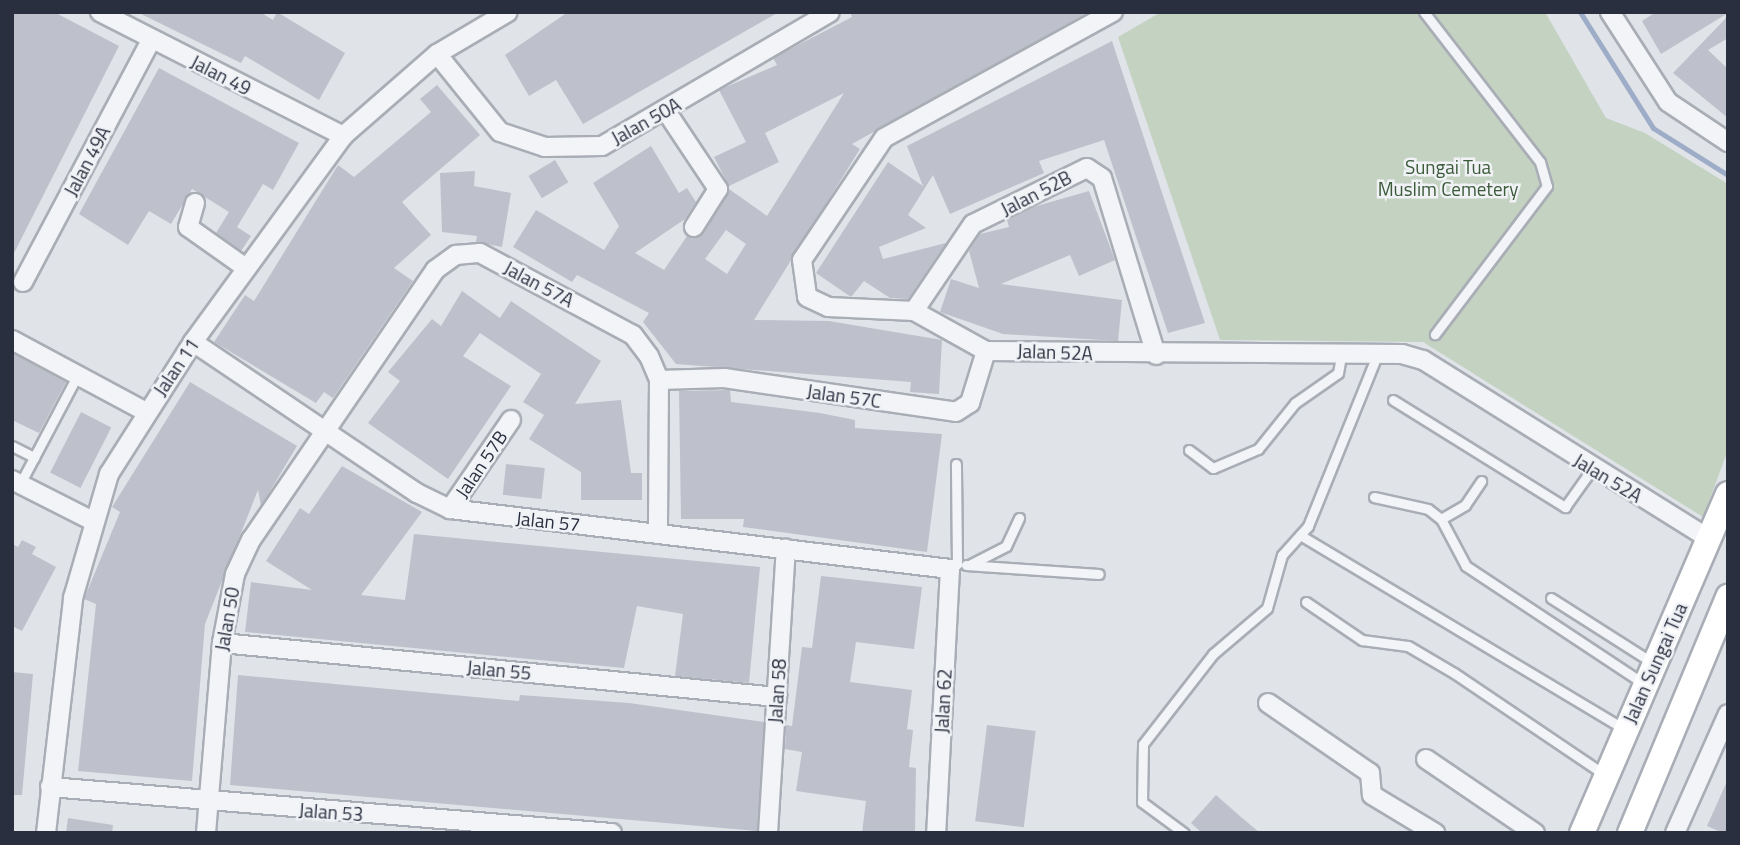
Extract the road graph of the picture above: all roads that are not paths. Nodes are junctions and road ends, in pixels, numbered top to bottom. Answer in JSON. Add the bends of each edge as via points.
{"nodes":[{"id":1,"x":100,"y":12,"type":"edge"},
{"id":2,"x":830,"y":12,"type":"edge"},
{"id":3,"x":1113,"y":12,"type":"edge"},
{"id":4,"x":1424,"y":12,"type":"edge"},
{"id":5,"x":1610,"y":12,"type":"edge"},
{"id":6,"x":507,"y":13,"type":"edge"},
{"id":7,"x":151,"y":40,"type":"junction"},
{"id":8,"x":437,"y":54,"type":"junction"},
{"id":9,"x":666,"y":111,"type":"junction"},
{"id":10,"x":343,"y":136,"type":"junction"},
{"id":11,"x":1728,"y":142,"type":"edge"},
{"id":12,"x":195,"y":203,"type":"dead end"},
{"id":13,"x":694,"y":227,"type":"dead end"},
{"id":14,"x":246,"y":268,"type":"junction"},
{"id":15,"x":23,"y":282,"type":"dead end"},
{"id":16,"x":914,"y":311,"type":"junction"},
{"id":17,"x":1435,"y":334,"type":"dead end"},
{"id":18,"x":12,"y":340,"type":"edge"},
{"id":19,"x":193,"y":342,"type":"junction"},
{"id":20,"x":986,"y":351,"type":"junction"},
{"id":21,"x":1156,"y":355,"type":"junction"},
{"id":22,"x":1377,"y":355,"type":"junction"},
{"id":23,"x":1341,"y":356,"type":"junction"},
{"id":24,"x":78,"y":374,"type":"junction"},
{"id":25,"x":659,"y":380,"type":"junction"},
{"id":26,"x":1393,"y":400,"type":"dead end"},
{"id":27,"x":146,"y":412,"type":"junction"},
{"id":28,"x":511,"y":420,"type":"dead end"},
{"id":29,"x":325,"y":430,"type":"junction"},
{"id":30,"x":12,"y":446,"type":"edge"},
{"id":31,"x":1189,"y":450,"type":"dead end"},
{"id":32,"x":34,"y":457,"type":"junction"},
{"id":33,"x":956,"y":464,"type":"dead end"},
{"id":34,"x":1592,"y":468,"type":"junction"},
{"id":35,"x":1481,"y":481,"type":"dead end"},
{"id":36,"x":16,"y":482,"type":"edge"},
{"id":37,"x":1728,"y":494,"type":"edge"},
{"id":38,"x":1374,"y":497,"type":"dead end"},
{"id":39,"x":450,"y":509,"type":"junction"},
{"id":40,"x":1019,"y":518,"type":"dead end"},
{"id":41,"x":1441,"y":519,"type":"junction"},
{"id":42,"x":91,"y":520,"type":"junction"},
{"id":43,"x":658,"y":531,"type":"junction"},
{"id":44,"x":1300,"y":535,"type":"junction"},
{"id":45,"x":1710,"y":539,"type":"junction"},
{"id":46,"x":786,"y":548,"type":"junction"},
{"id":47,"x":958,"y":566,"type":"junction"},
{"id":48,"x":1099,"y":574,"type":"dead end"},
{"id":49,"x":1728,"y":597,"type":"edge"},
{"id":50,"x":1551,"y":598,"type":"dead end"},
{"id":51,"x":1306,"y":602,"type":"dead end"},
{"id":52,"x":222,"y":643,"type":"junction"},
{"id":53,"x":1651,"y":675,"type":"junction"},
{"id":54,"x":777,"y":697,"type":"junction"},
{"id":55,"x":1268,"y":704,"type":"dead end"},
{"id":56,"x":1728,"y":713,"type":"edge"},
{"id":57,"x":1626,"y":730,"type":"junction"},
{"id":58,"x":1426,"y":759,"type":"dead end"},
{"id":59,"x":1606,"y":776,"type":"junction"},
{"id":60,"x":50,"y":787,"type":"junction"},
{"id":61,"x":208,"y":801,"type":"junction"},
{"id":62,"x":558,"y":831,"type":"edge"},
{"id":63,"x":46,"y":833,"type":"edge"},
{"id":64,"x":206,"y":833,"type":"edge"},
{"id":65,"x":612,"y":833,"type":"edge"},
{"id":66,"x":768,"y":833,"type":"edge"},
{"id":67,"x":936,"y":833,"type":"edge"},
{"id":68,"x":1184,"y":833,"type":"edge"},
{"id":69,"x":1435,"y":833,"type":"edge"},
{"id":70,"x":1535,"y":833,"type":"edge"},
{"id":71,"x":1583,"y":833,"type":"edge"},
{"id":72,"x":1630,"y":833,"type":"edge"},
{"id":73,"x":1675,"y":833,"type":"edge"}],
"edges":[{"from":1,"to":7,"type":"street","name":"Jalan 49"},
{"from":2,"to":9,"type":"street","name":"Jalan 50A"},
{"from":3,"to":16,"type":"street","name":"Jalan 52A","via":[[884,138],[802,260],[807,297],[828,307]]},
{"from":4,"to":17,"type":"lane","via":[[1540,162],[1547,186]]},
{"from":5,"to":11,"type":"street","via":[[1668,103]]},
{"from":6,"to":8,"type":"street","name":"Jalan 11"},
{"from":7,"to":10,"type":"street","name":"Jalan 49"},
{"from":7,"to":15,"type":"street","name":"Jalan 49A"},
{"from":8,"to":9,"type":"street","name":"Jalan 50A","via":[[500,132],[545,147],[602,146]]},
{"from":8,"to":10,"type":"street","name":"Jalan 11"},
{"from":9,"to":13,"type":"street","via":[[718,190]]},
{"from":10,"to":14,"type":"street","name":"Jalan 11"},
{"from":12,"to":14,"type":"street","via":[[188,227]]},
{"from":14,"to":19,"type":"street","name":"Jalan 11"},
{"from":16,"to":20,"type":"street","name":"Jalan 52A"},
{"from":16,"to":21,"type":"street","name":"Jalan 52B","via":[[974,224],[1087,167],[1102,178]]},
{"from":18,"to":24,"type":"street"},
{"from":19,"to":27,"type":"street","name":"Jalan 11"},
{"from":19,"to":29,"type":"street","name":"Jalan 57"},
{"from":20,"to":21,"type":"street","name":"Jalan 52A"},
{"from":20,"to":25,"type":"street","name":"Jalan 57C","via":[[970,403],[956,412],[724,378]]},
{"from":21,"to":23,"type":"street","name":"Jalan 52A"},
{"from":22,"to":23,"type":"street","name":"Jalan 52A"},
{"from":22,"to":34,"type":"street","name":"Jalan 52A","via":[[1423,360]]},
{"from":22,"to":44,"type":"lane"},
{"from":23,"to":31,"type":"lane","via":[[1338,373],[1295,403],[1258,449],[1213,468]]},
{"from":24,"to":27,"type":"street"},
{"from":24,"to":32,"type":"lane"},
{"from":25,"to":29,"type":"street","name":"Jalan 57A","via":[[634,335],[480,253],[456,256],[435,270]]},
{"from":25,"to":43,"type":"street","name":"Jalan 57A"},
{"from":26,"to":34,"type":"lane","via":[[1565,507]]},
{"from":27,"to":42,"type":"street","name":"Jalan 11"},
{"from":28,"to":39,"type":"street","name":"Jalan 57B"},
{"from":29,"to":39,"type":"street","name":"Jalan 57"},
{"from":29,"to":52,"type":"street","name":"Jalan 50","via":[[246,551]]},
{"from":30,"to":32,"type":"lane"},
{"from":32,"to":36,"type":"lane"},
{"from":33,"to":47,"type":"lane"},
{"from":34,"to":45,"type":"street","name":"Jalan 52A"},
{"from":35,"to":41,"type":"lane","via":[[1465,505]]},
{"from":36,"to":42,"type":"street"},
{"from":37,"to":45,"type":"main road","name":"Jalan Sungai Tua"},
{"from":38,"to":41,"type":"lane","via":[[1428,509]]},
{"from":39,"to":43,"type":"street","name":"Jalan 57"},
{"from":40,"to":47,"type":"lane","via":[[1006,546]]},
{"from":41,"to":53,"type":"lane","via":[[1466,566]]},
{"from":42,"to":60,"type":"street","name":"Jalan 11","via":[[73,598]]},
{"from":43,"to":46,"type":"street","name":"Jalan 57"},
{"from":44,"to":57,"type":"lane"},
{"from":44,"to":68,"type":"lane","via":[[1282,555],[1268,608],[1213,654],[1143,744],[1142,802]]},
{"from":45,"to":53,"type":"main road","name":"Jalan Sungai Tua"},
{"from":46,"to":47,"type":"street","name":"Jalan 57"},
{"from":46,"to":54,"type":"street","name":"Jalan 58"},
{"from":47,"to":48,"type":"lane"},
{"from":47,"to":67,"type":"street","name":"Jalan 62"},
{"from":49,"to":72,"type":"main road","name":"Jalan Sungai Tua"},
{"from":50,"to":53,"type":"lane"},
{"from":51,"to":59,"type":"lane","via":[[1362,640],[1408,646]]},
{"from":52,"to":54,"type":"street","name":"Jalan 55"},
{"from":52,"to":61,"type":"street","name":"Jalan 50"},
{"from":53,"to":57,"type":"main road","name":"Jalan Sungai Tua"},
{"from":54,"to":66,"type":"street","name":"Jalan 58"},
{"from":55,"to":69,"type":"street","via":[[1370,773],[1372,795]]},
{"from":56,"to":73,"type":"street"},
{"from":57,"to":59,"type":"main road","name":"Jalan Sungai Tua"},
{"from":58,"to":70,"type":"street"},
{"from":59,"to":71,"type":"main road","name":"Jalan Sungai Tua"},
{"from":60,"to":61,"type":"street","name":"Jalan 53"},
{"from":60,"to":63,"type":"street","name":"Jalan 11"},
{"from":61,"to":62,"type":"street","name":"Jalan 53"},
{"from":61,"to":64,"type":"street","name":"Jalan 50"},
{"from":62,"to":65,"type":"street","name":"Jalan 53"}]}
